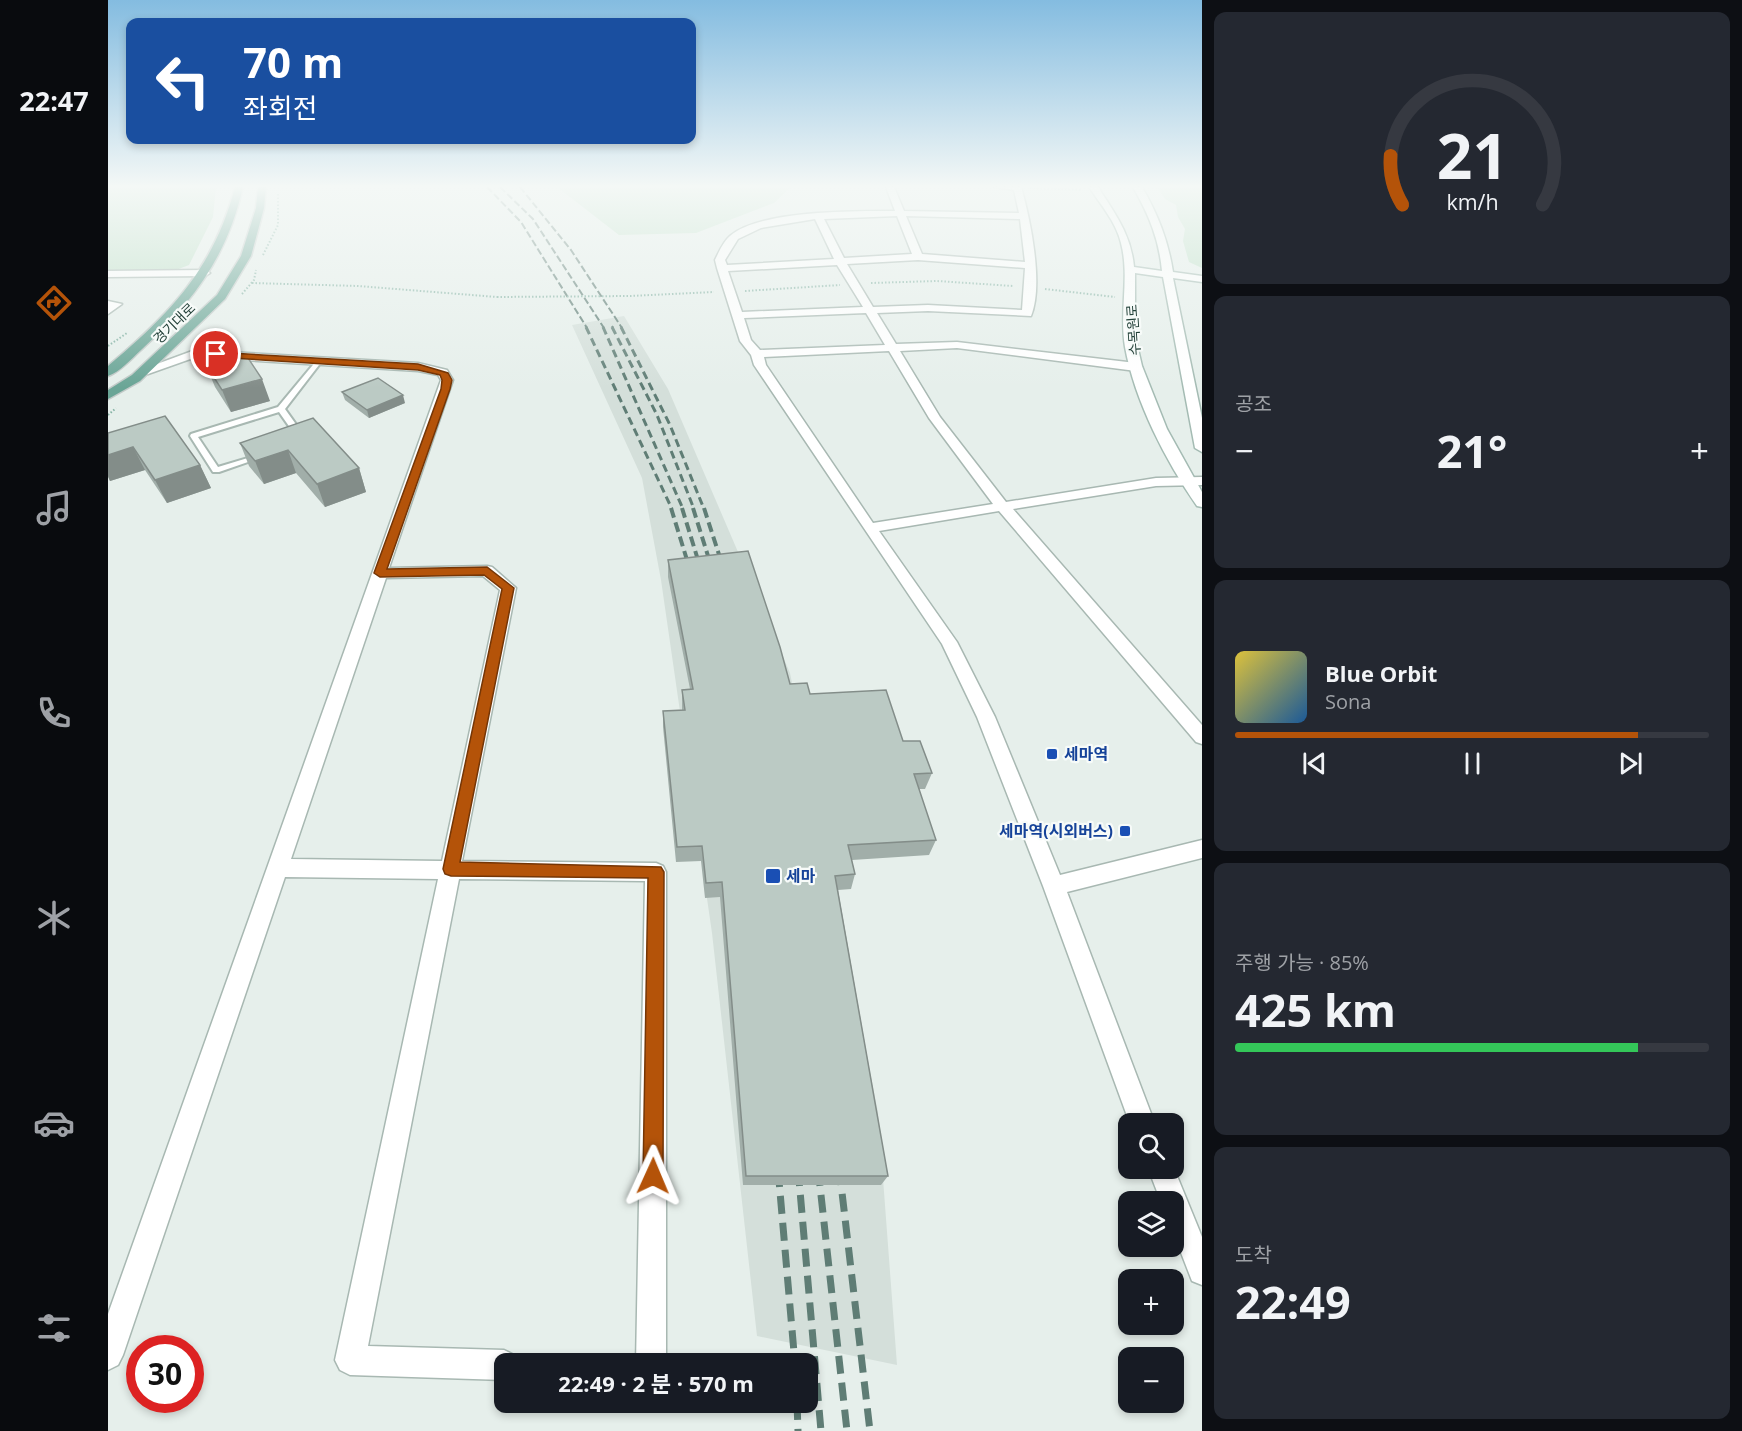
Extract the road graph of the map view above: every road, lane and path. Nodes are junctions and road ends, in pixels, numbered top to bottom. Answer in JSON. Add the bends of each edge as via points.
{"nodes":[{"id":1,"x":216,"y":254,"type":"edge"},
{"id":2,"x":247,"y":254,"type":"edge"},
{"id":3,"x":724,"y":254,"type":"edge"},
{"id":4,"x":836,"y":254,"type":"edge"},
{"id":5,"x":917,"y":254,"type":"edge"},
{"id":6,"x":1029,"y":254,"type":"edge"},
{"id":7,"x":1127,"y":254,"type":"edge"},
{"id":8,"x":1165,"y":254,"type":"edge"},
{"id":9,"x":918,"y":257,"type":"junction"},
{"id":10,"x":840,"y":261,"type":"junction"},
{"id":11,"x":1028,"y":265,"type":"junction"},
{"id":12,"x":722,"y":268,"type":"junction"},
{"id":13,"x":1128,"y":269,"type":"junction"},
{"id":14,"x":205,"y":273,"type":"junction"},
{"id":15,"x":108,"y":274,"type":"edge"},
{"id":16,"x":1170,"y":275,"type":"junction"},
{"id":17,"x":1202,"y":279,"type":"edge"},
{"id":18,"x":251,"y":283,"type":"dead end"},
{"id":19,"x":854,"y":284,"type":"junction"},
{"id":20,"x":1030,"y":288,"type":"junction"},
{"id":21,"x":729,"y":292,"type":"junction"},
{"id":22,"x":1130,"y":298,"type":"junction"},
{"id":23,"x":108,"y":304,"type":"edge"},
{"id":24,"x":872,"y":310,"type":"junction"},
{"id":25,"x":108,"y":311,"type":"edge"},
{"id":26,"x":737,"y":315,"type":"junction"},
{"id":27,"x":186,"y":333,"type":"junction"},
{"id":28,"x":892,"y":348,"type":"junction"},
{"id":29,"x":195,"y":353,"type":"junction"},
{"id":30,"x":757,"y":354,"type":"junction"},
{"id":31,"x":319,"y":361,"type":"junction"},
{"id":32,"x":1136,"y":367,"type":"junction"},
{"id":33,"x":108,"y":372,"type":"edge"},
{"id":34,"x":140,"y":375,"type":"junction"},
{"id":35,"x":108,"y":395,"type":"edge"},
{"id":36,"x":108,"y":407,"type":"edge"},
{"id":37,"x":281,"y":409,"type":"junction"},
{"id":38,"x":293,"y":446,"type":"edge"},
{"id":39,"x":1202,"y":448,"type":"edge"},
{"id":40,"x":271,"y":453,"type":"edge"},
{"id":41,"x":1194,"y":481,"type":"edge"},
{"id":42,"x":1202,"y":503,"type":"edge"},
{"id":43,"x":1003,"y":507,"type":"junction"},
{"id":44,"x":869,"y":528,"type":"junction"},
{"id":45,"x":380,"y":573,"type":"junction"},
{"id":46,"x":1202,"y":737,"type":"edge"},
{"id":47,"x":1202,"y":849,"type":"edge"},
{"id":48,"x":278,"y":868,"type":"junction"},
{"id":49,"x":451,"y":869,"type":"junction"},
{"id":50,"x":1054,"y":886,"type":"junction"},
{"id":51,"x":1139,"y":1113,"type":"edge"},
{"id":52,"x":1166,"y":1179,"type":"edge"},
{"id":53,"x":1199,"y":1258,"type":"edge"},
{"id":54,"x":651,"y":1353,"type":"edge"},
{"id":55,"x":108,"y":1355,"type":"edge"},
{"id":56,"x":494,"y":1365,"type":"edge"}],
"edges":[{"from":1,"to":14,"type":"main road","name":"경기대로"},
{"from":2,"to":27,"type":"main road","name":"경기대로","via":[[221,297]]},
{"from":3,"to":12,"type":"street","via":[[720,260]]},
{"from":4,"to":10,"type":"street"},
{"from":5,"to":9,"type":"street"},
{"from":6,"to":11,"type":"street"},
{"from":7,"to":13,"type":"street","name":"수목원로"},
{"from":8,"to":16,"type":"street"},
{"from":9,"to":10,"type":"street"},
{"from":9,"to":11,"type":"street"},
{"from":10,"to":12,"type":"street"},
{"from":10,"to":19,"type":"street"},
{"from":11,"to":20,"type":"street"},
{"from":12,"to":21,"type":"street"},
{"from":13,"to":16,"type":"street"},
{"from":13,"to":22,"type":"street","name":"수목원로"},
{"from":14,"to":15,"type":"street"},
{"from":14,"to":33,"type":"main road","name":"경기대로","via":[[190,296],[155,333]]},
{"from":16,"to":17,"type":"street"},
{"from":16,"to":39,"type":"street","via":[[1171,300]]},
{"from":18,"to":21,"type":"path","bridge":true,"via":[[358,286],[497,297]]},
{"from":19,"to":20,"type":"path","via":[[946,281]]},
{"from":19,"to":21,"type":"path"},
{"from":19,"to":24,"type":"street"},
{"from":20,"to":22,"type":"path"},
{"from":20,"to":24,"type":"street","via":[[1027,314],[928,308]]},
{"from":21,"to":26,"type":"street"},
{"from":22,"to":32,"type":"street","name":"수목원로","via":[[1131,346]]},
{"from":23,"to":25,"type":"street","via":[[117,304]]},
{"from":24,"to":26,"type":"street"},
{"from":24,"to":28,"type":"street"},
{"from":26,"to":30,"type":"street","via":[[746,341]]},
{"from":27,"to":29,"type":"street","via":[[185,342]]},
{"from":27,"to":34,"type":"main road","name":"경기대로"},
{"from":28,"to":30,"type":"street"},
{"from":28,"to":32,"type":"street","via":[[957,345]]},
{"from":28,"to":43,"type":"street","via":[[935,418]]},
{"from":29,"to":31,"type":"street"},
{"from":29,"to":34,"type":"street"},
{"from":30,"to":44,"type":"street","via":[[760,365]]},
{"from":31,"to":37,"type":"lane"},
{"from":31,"to":45,"type":"street","via":[[429,368],[443,373],[447,380]]},
{"from":32,"to":41,"type":"street","name":"수목원로"},
{"from":34,"to":35,"type":"main road","name":"경기대로"},
{"from":34,"to":36,"type":"main road"},
{"from":37,"to":38,"type":"lane","via":[[304,442]]},
{"from":37,"to":40,"type":"lane","via":[[194,436],[216,470]]},
{"from":41,"to":42,"type":"street","name":"수목원로"},
{"from":41,"to":43,"type":"street","via":[[1156,482]]},
{"from":43,"to":44,"type":"street"},
{"from":43,"to":46,"type":"street"},
{"from":44,"to":50,"type":"street","via":[[949,642]]},
{"from":45,"to":48,"type":"street"},
{"from":45,"to":49,"type":"street","via":[[487,571],[508,588]]},
{"from":47,"to":50,"type":"street"},
{"from":48,"to":49,"type":"street"},
{"from":48,"to":55,"type":"street"},
{"from":49,"to":54,"type":"street","via":[[656,872]]},
{"from":49,"to":56,"type":"street","via":[[350,1360]]},
{"from":50,"to":51,"type":"street"},
{"from":52,"to":53,"type":"street"}]}
